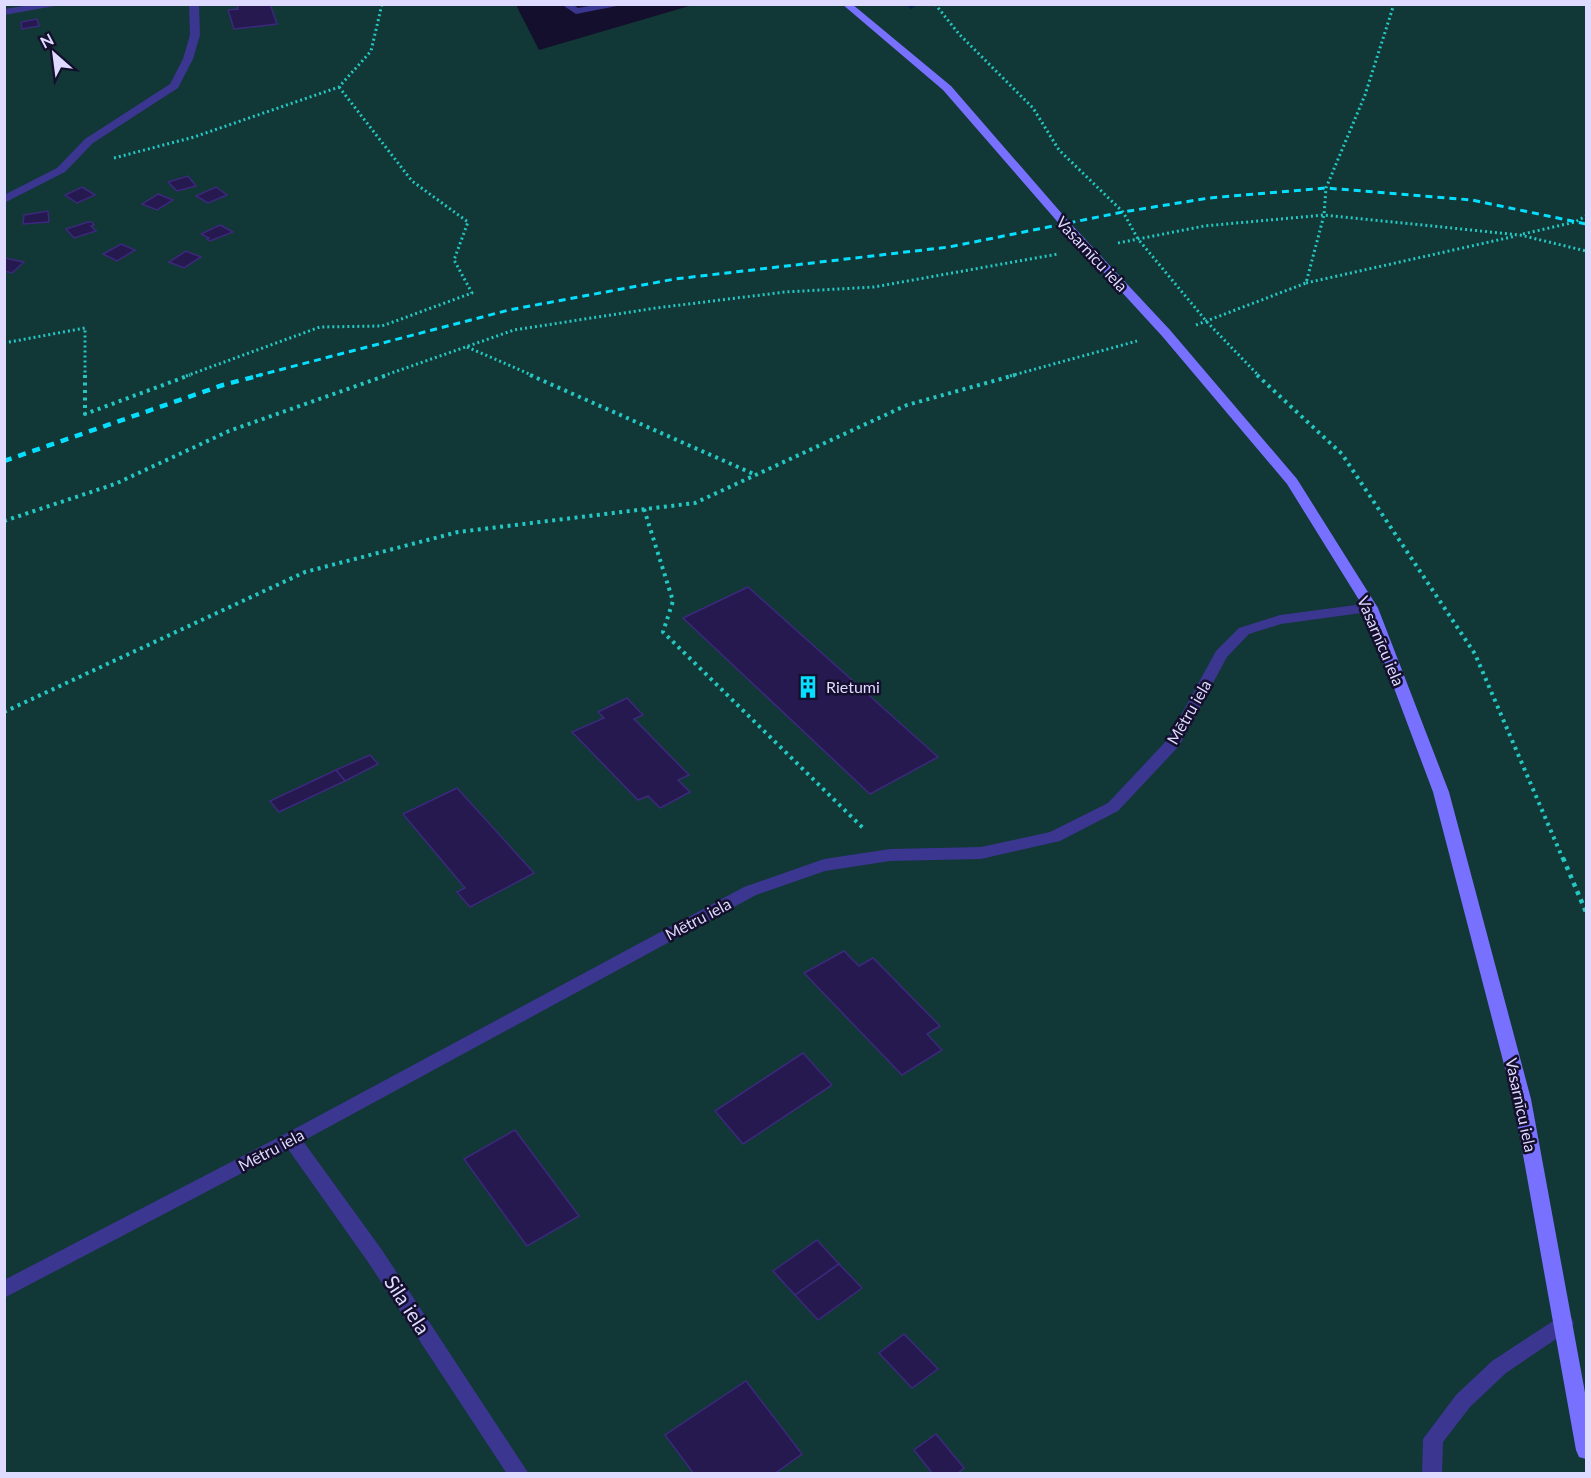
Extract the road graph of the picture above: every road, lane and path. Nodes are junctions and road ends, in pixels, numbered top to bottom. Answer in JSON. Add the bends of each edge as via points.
{"nodes":[{"id":1,"x":62,"y":4,"type":"edge"},
{"id":2,"x":194,"y":4,"type":"edge"},
{"id":3,"x":382,"y":4,"type":"edge"},
{"id":4,"x":565,"y":4,"type":"edge"},
{"id":5,"x":623,"y":4,"type":"edge"},
{"id":6,"x":846,"y":4,"type":"edge"},
{"id":7,"x":1394,"y":4,"type":"edge"},
{"id":8,"x":4,"y":12,"type":"edge"},
{"id":9,"x":339,"y":87,"type":"junction"},
{"id":10,"x":61,"y":170,"type":"junction"},
{"id":11,"x":4,"y":200,"type":"edge"},
{"id":12,"x":1324,"y":215,"type":"junction"},
{"id":13,"x":1587,"y":216,"type":"edge"},
{"id":14,"x":1520,"y":235,"type":"junction"},
{"id":15,"x":1087,"y":248,"type":"junction"},
{"id":16,"x":1587,"y":251,"type":"edge"},
{"id":17,"x":1306,"y":283,"type":"junction"},
{"id":18,"x":1166,"y":333,"type":"junction"},
{"id":19,"x":4,"y":343,"type":"edge"},
{"id":20,"x":466,"y":346,"type":"junction"},
{"id":21,"x":756,"y":475,"type":"junction"},
{"id":22,"x":644,"y":509,"type":"junction"},
{"id":23,"x":4,"y":521,"type":"edge"},
{"id":24,"x":1371,"y":608,"type":"junction"},
{"id":25,"x":4,"y":712,"type":"edge"},
{"id":26,"x":890,"y":855,"type":"junction"},
{"id":27,"x":291,"y":1139,"type":"junction"},
{"id":28,"x":4,"y":1290,"type":"edge"},
{"id":29,"x":1564,"y":1323,"type":"junction"},
{"id":30,"x":1587,"y":1450,"type":"edge"},
{"id":31,"x":519,"y":1473,"type":"edge"},
{"id":32,"x":1432,"y":1473,"type":"edge"}],
"edges":[{"from":1,"to":8,"type":"street"},
{"from":2,"to":10,"type":"street","via":[[195,35],[174,86],[88,141]]},
{"from":3,"to":9,"type":"path","via":[[372,51]]},
{"from":4,"to":5,"type":"street","via":[[576,11]]},
{"from":6,"to":15,"type":"street","name":"Vasarnīcu iela","via":[[947,88]]},
{"from":7,"to":12,"type":"path","via":[[1365,95],[1326,188]]},
{"from":9,"to":10,"type":"path","via":[[146,152]]},
{"from":9,"to":19,"type":"path","via":[[412,181],[468,222],[454,260],[472,293],[382,326],[320,327],[85,414],[85,327]]},
{"from":10,"to":11,"type":"street"},
{"from":12,"to":14,"type":"path"},
{"from":12,"to":15,"type":"path","via":[[1204,226]]},
{"from":12,"to":17,"type":"path"},
{"from":13,"to":14,"type":"path"},
{"from":14,"to":16,"type":"path"},
{"from":14,"to":17,"type":"path"},
{"from":15,"to":18,"type":"street","name":"Vasarnīcu iela"},
{"from":15,"to":20,"type":"path","via":[[874,287],[785,292],[514,330]]},
{"from":17,"to":18,"type":"path","via":[[1207,322]]},
{"from":18,"to":21,"type":"path","via":[[907,405]]},
{"from":18,"to":24,"type":"street","name":"Vasarnīcu iela","via":[[1292,482]]},
{"from":20,"to":21,"type":"path"},
{"from":20,"to":23,"type":"path","via":[[229,432],[115,484]]},
{"from":21,"to":22,"type":"path","via":[[695,503]]},
{"from":22,"to":25,"type":"path","via":[[458,532],[305,572]]},
{"from":22,"to":26,"type":"path","via":[[673,601],[663,632]]},
{"from":24,"to":26,"type":"street","name":"Mētru iela","via":[[1280,620],[1244,631],[1221,654],[1174,742],[1113,807],[1094,817],[1054,837],[981,853]]},
{"from":24,"to":29,"type":"street","name":"Vasarnīcu iela","via":[[1441,792],[1522,1098]]},
{"from":26,"to":27,"type":"street","name":"Mētru iela","via":[[824,865],[750,891]]},
{"from":27,"to":28,"type":"street","name":"Mētru iela"},
{"from":27,"to":31,"type":"street","name":"Sila iela","via":[[375,1256]]},
{"from":29,"to":30,"type":"street","name":"Vasarnīcu iela"},
{"from":29,"to":32,"type":"street","via":[[1499,1367],[1463,1401],[1433,1439]]}]}
